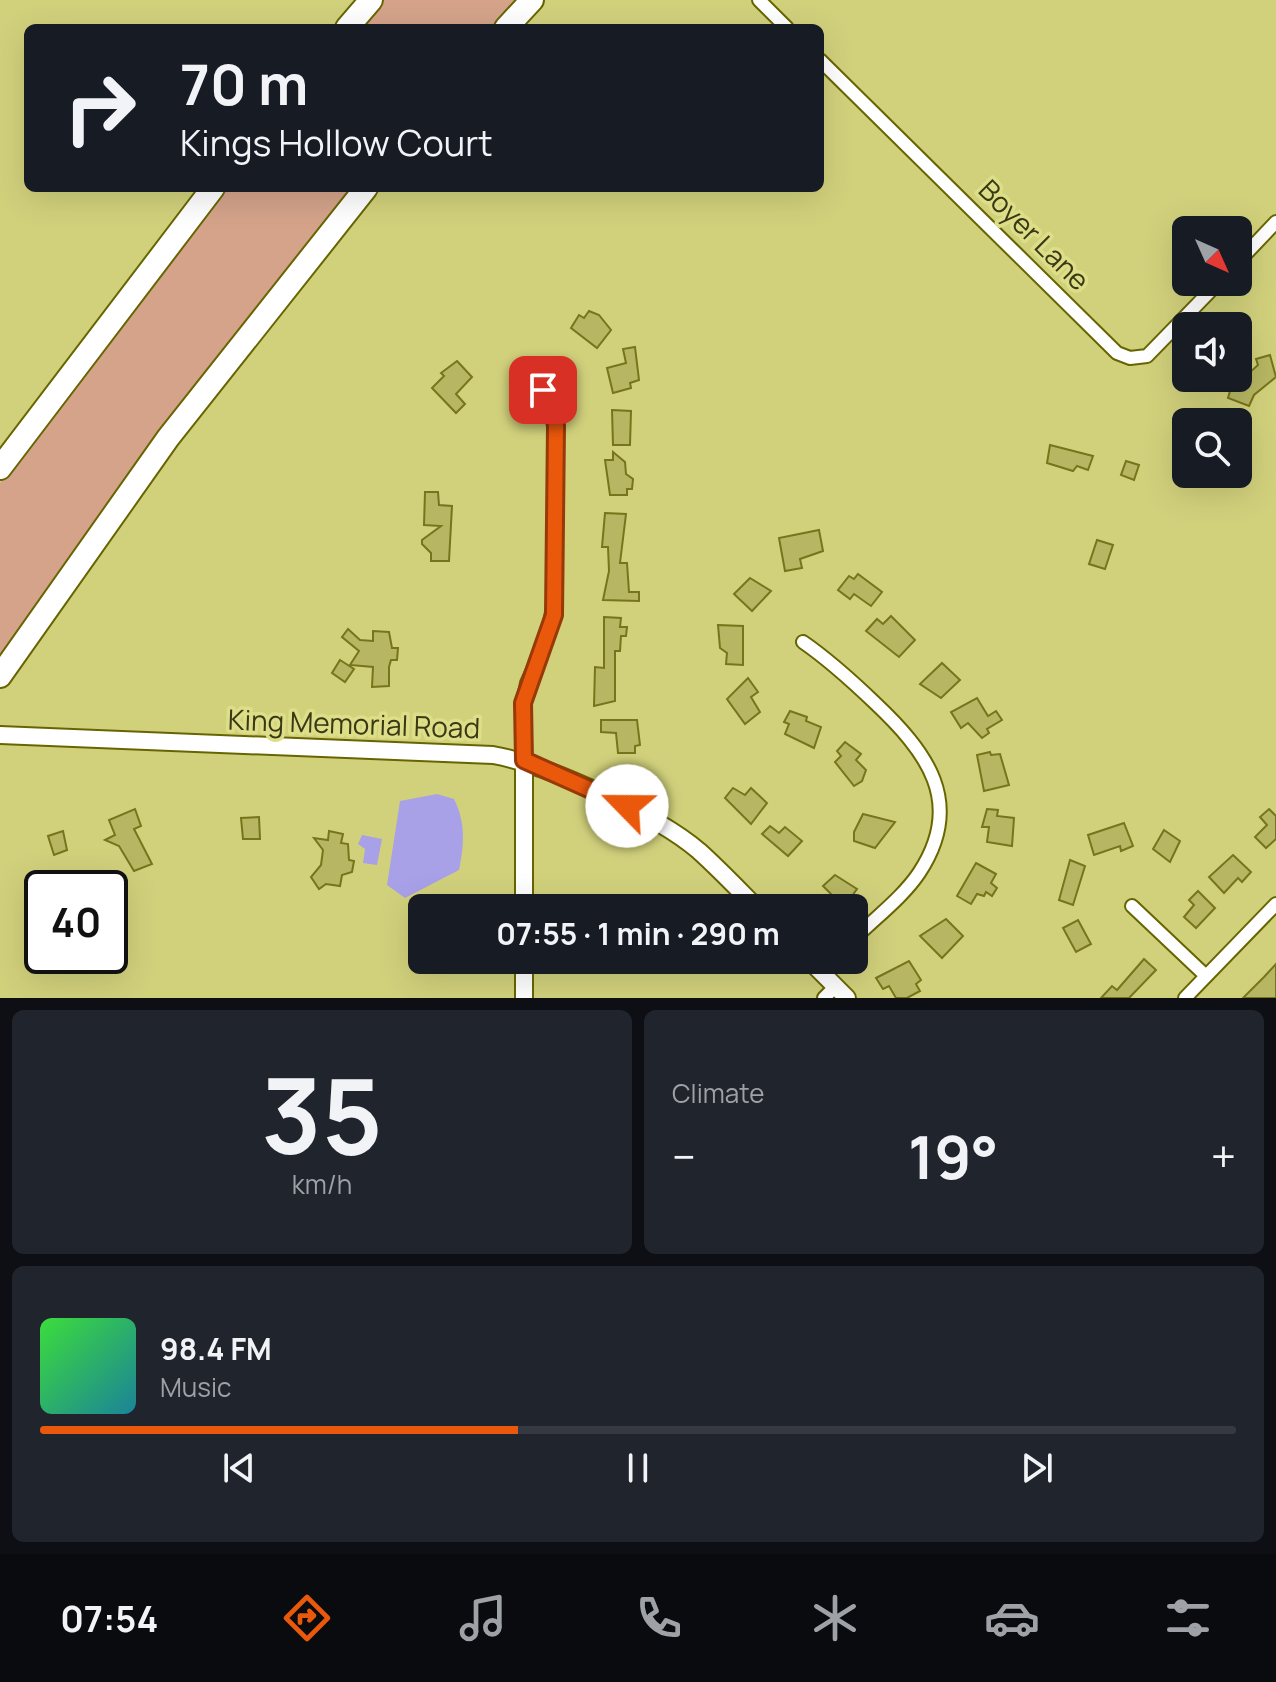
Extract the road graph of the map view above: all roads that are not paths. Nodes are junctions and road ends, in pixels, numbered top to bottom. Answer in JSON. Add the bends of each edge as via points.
{"nodes":[{"id":1,"x":371,"y":0,"type":"edge"},
{"id":2,"x":532,"y":0,"type":"edge"},
{"id":3,"x":759,"y":0,"type":"edge"},
{"id":4,"x":350,"y":24,"type":"edge"},
{"id":5,"x":510,"y":24,"type":"edge"},
{"id":6,"x":783,"y":24,"type":"edge"},
{"id":7,"x":824,"y":64,"type":"edge"},
{"id":8,"x":210,"y":192,"type":"edge"},
{"id":9,"x":363,"y":192,"type":"edge"},
{"id":10,"x":1276,"y":222,"type":"edge"},
{"id":11,"x":1252,"y":247,"type":"edge"},
{"id":12,"x":1205,"y":296,"type":"edge"},
{"id":13,"x":543,"y":390,"type":"dead end"},
{"id":14,"x":0,"y":468,"type":"edge"},
{"id":15,"x":803,"y":642,"type":"dead end"},
{"id":16,"x":0,"y":676,"type":"edge"},
{"id":17,"x":4,"y":735,"type":"edge"},
{"id":18,"x":524,"y":760,"type":"junction"},
{"id":19,"x":524,"y":894,"type":"edge"},
{"id":20,"x":743,"y":894,"type":"edge"},
{"id":21,"x":1276,"y":904,"type":"edge"},
{"id":22,"x":1132,"y":906,"type":"dead end"},
{"id":23,"x":868,"y":925,"type":"edge"},
{"id":24,"x":524,"y":974,"type":"edge"},
{"id":25,"x":826,"y":974,"type":"edge"},
{"id":26,"x":1206,"y":976,"type":"junction"},
{"id":27,"x":835,"y":994,"type":"edge"},
{"id":28,"x":524,"y":998,"type":"edge"},
{"id":29,"x":1185,"y":998,"type":"edge"}],
"edges":[{"from":1,"to":4,"type":"highway"},
{"from":2,"to":5,"type":"highway"},
{"from":3,"to":6,"type":"street"},
{"from":7,"to":12,"type":"street","name":"Boyer Lane","via":[[1117,353],[1147,356]]},
{"from":8,"to":14,"type":"highway"},
{"from":9,"to":16,"type":"highway","via":[[168,438]]},
{"from":10,"to":11,"type":"street"},
{"from":13,"to":18,"type":"street","via":[[556,426],[555,596],[547,639],[523,703]]},
{"from":15,"to":23,"type":"street","via":[[833,663],[904,731],[926,758],[938,795],[939,823],[918,875]]},
{"from":17,"to":18,"type":"street","name":"King Memorial Road"},
{"from":18,"to":19,"type":"street"},
{"from":18,"to":20,"type":"street","name":"King Memorial Road","via":[[664,827],[698,850]]},
{"from":21,"to":26,"type":"street"},
{"from":22,"to":26,"type":"street"},
{"from":24,"to":28,"type":"street"},
{"from":25,"to":27,"type":"street"},
{"from":26,"to":29,"type":"street"}]}
